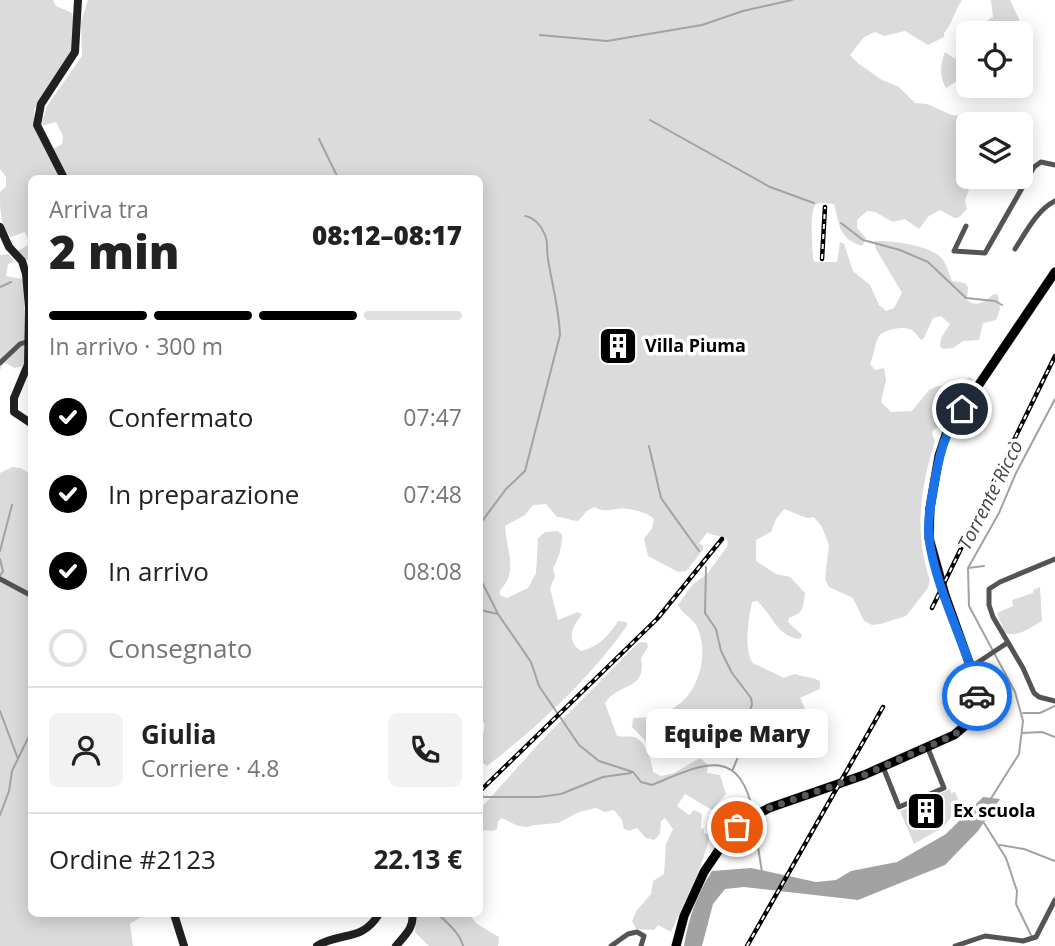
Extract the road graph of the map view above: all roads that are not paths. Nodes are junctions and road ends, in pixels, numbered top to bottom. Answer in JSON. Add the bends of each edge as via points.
{"nodes":[{"id":1,"x":78,"y":0,"type":"edge"},
{"id":2,"x":1055,"y":165,"type":"edge"},
{"id":3,"x":62,"y":175,"type":"edge"},
{"id":4,"x":1055,"y":201,"type":"edge"},
{"id":5,"x":966,"y":226,"type":"dead end"},
{"id":6,"x":0,"y":227,"type":"edge"},
{"id":7,"x":1016,"y":249,"type":"dead end"},
{"id":8,"x":1055,"y":272,"type":"edge"},
{"id":9,"x":28,"y":288,"type":"edge"},
{"id":10,"x":28,"y":341,"type":"edge"},
{"id":11,"x":0,"y":363,"type":"edge"},
{"id":12,"x":28,"y":366,"type":"edge"},
{"id":13,"x":28,"y":421,"type":"edge"},
{"id":14,"x":1055,"y":559,"type":"edge"},
{"id":15,"x":0,"y":579,"type":"edge"},
{"id":16,"x":28,"y":595,"type":"edge"},
{"id":17,"x":1006,"y":644,"type":"junction"},
{"id":18,"x":971,"y":667,"type":"junction"},
{"id":19,"x":1055,"y":701,"type":"edge"},
{"id":20,"x":928,"y":746,"type":"junction"},
{"id":21,"x":883,"y":767,"type":"junction"},
{"id":22,"x":1055,"y":900,"type":"edge"},
{"id":23,"x":175,"y":917,"type":"edge"},
{"id":24,"x":376,"y":917,"type":"edge"},
{"id":25,"x":413,"y":917,"type":"edge"},
{"id":26,"x":184,"y":946,"type":"edge"},
{"id":27,"x":317,"y":946,"type":"edge"},
{"id":28,"x":396,"y":946,"type":"edge"},
{"id":29,"x":611,"y":946,"type":"edge"},
{"id":30,"x":641,"y":946,"type":"edge"},
{"id":31,"x":676,"y":946,"type":"edge"},
{"id":32,"x":955,"y":946,"type":"edge"}],
"edges":[{"from":1,"to":3,"type":"street","via":[[75,52],[37,115],[37,125]]},
{"from":2,"to":5,"type":"street","via":[[1041,162],[1034,167],[985,253],[954,251]]},
{"from":4,"to":7,"type":"street","via":[[1029,226]]},
{"from":6,"to":9,"type":"street","via":[[22,261]]},
{"from":8,"to":18,"type":"main road","via":[[947,432],[939,456],[930,508],[931,549]]},
{"from":10,"to":11,"type":"street"},
{"from":12,"to":13,"type":"street","via":[[14,398],[14,412]]},
{"from":14,"to":17,"type":"street","via":[[989,589],[989,605]]},
{"from":15,"to":16,"type":"street"},
{"from":17,"to":18,"type":"street"},
{"from":17,"to":19,"type":"street","via":[[1034,693]]},
{"from":18,"to":20,"type":"main road","via":[[977,697],[967,724]]},
{"from":20,"to":21,"type":"main road"},
{"from":20,"to":21,"type":"street","via":[[944,788],[899,807]]},
{"from":21,"to":31,"type":"main road","via":[[769,808],[737,827],[704,872]]},
{"from":22,"to":32,"type":"street","via":[[1036,937],[1023,942],[985,936]]},
{"from":23,"to":26,"type":"street"},
{"from":24,"to":27,"type":"street","via":[[362,933]]},
{"from":25,"to":28,"type":"street","via":[[410,929]]},
{"from":29,"to":30,"type":"street","via":[[637,932],[644,936]]}]}
